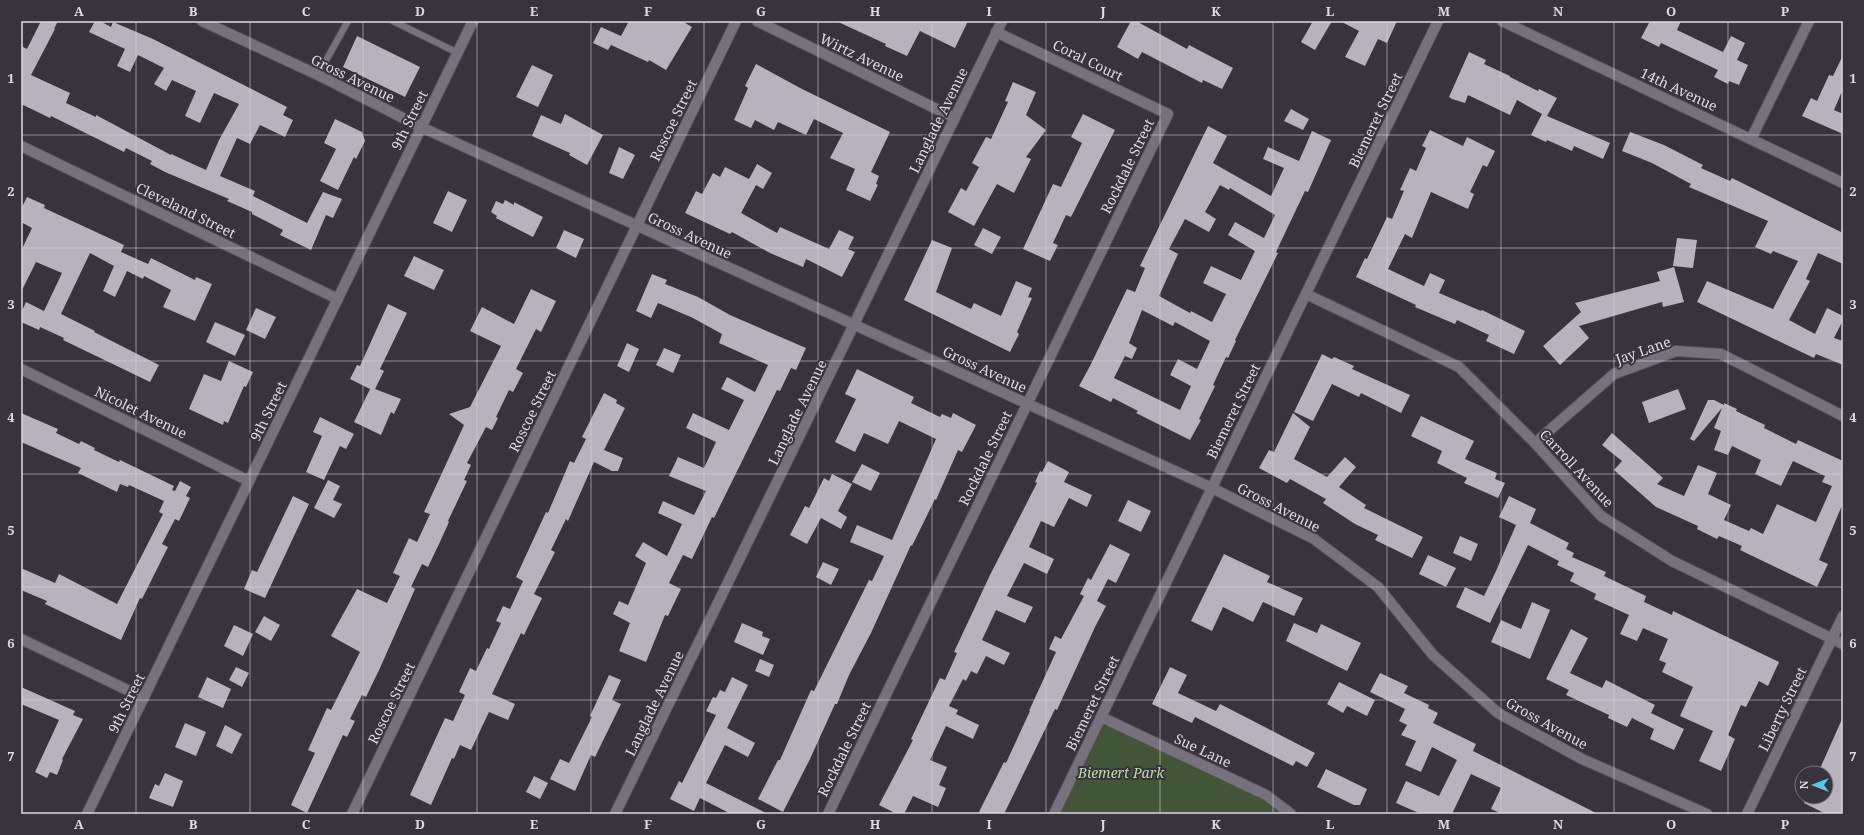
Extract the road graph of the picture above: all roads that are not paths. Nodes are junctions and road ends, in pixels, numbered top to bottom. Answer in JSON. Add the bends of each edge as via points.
{"nodes":[{"id":1,"x":202,"y":21,"type":"edge"},
{"id":2,"x":348,"y":21,"type":"edge"},
{"id":3,"x":393,"y":21,"type":"edge"},
{"id":4,"x":473,"y":21,"type":"edge"},
{"id":5,"x":736,"y":21,"type":"edge"},
{"id":6,"x":757,"y":21,"type":"edge"},
{"id":7,"x":1002,"y":21,"type":"edge"},
{"id":8,"x":1438,"y":21,"type":"edge"},
{"id":9,"x":1502,"y":21,"type":"edge"},
{"id":10,"x":1808,"y":21,"type":"edge"},
{"id":11,"x":996,"y":32,"type":"junction"},
{"id":12,"x":458,"y":53,"type":"junction"},
{"id":13,"x":318,"y":75,"type":"junction"},
{"id":14,"x":1168,"y":114,"type":"joint"},
{"id":15,"x":955,"y":118,"type":"junction"},
{"id":16,"x":421,"y":127,"type":"junction"},
{"id":17,"x":1751,"y":139,"type":"junction"},
{"id":18,"x":21,"y":146,"type":"edge"},
{"id":19,"x":1843,"y":183,"type":"edge"},
{"id":20,"x":637,"y":226,"type":"junction"},
{"id":21,"x":1306,"y":294,"type":"junction"},
{"id":22,"x":338,"y":299,"type":"junction"},
{"id":23,"x":855,"y":325,"type":"junction"},
{"id":24,"x":21,"y":369,"type":"edge"},
{"id":25,"x":1027,"y":404,"type":"junction"},
{"id":26,"x":1843,"y":416,"type":"edge"},
{"id":27,"x":1535,"y":443,"type":"junction"},
{"id":28,"x":249,"y":481,"type":"junction"},
{"id":29,"x":1212,"y":488,"type":"junction"},
{"id":30,"x":1843,"y":616,"type":"edge"},
{"id":31,"x":1832,"y":639,"type":"junction"},
{"id":32,"x":21,"y":640,"type":"edge"},
{"id":33,"x":1843,"y":644,"type":"edge"},
{"id":34,"x":144,"y":698,"type":"junction"},
{"id":35,"x":1101,"y":717,"type":"junction"},
{"id":36,"x":88,"y":814,"type":"edge"},
{"id":37,"x":352,"y":814,"type":"edge"},
{"id":38,"x":615,"y":814,"type":"edge"},
{"id":39,"x":828,"y":814,"type":"edge"},
{"id":40,"x":1054,"y":814,"type":"edge"},
{"id":41,"x":1290,"y":814,"type":"edge"},
{"id":42,"x":1707,"y":814,"type":"edge"},
{"id":43,"x":1747,"y":814,"type":"edge"}],
"edges":[{"from":1,"to":13,"type":"street","name":"Gross Avenue"},
{"from":2,"to":13,"type":"lane"},
{"from":3,"to":12,"type":"lane"},
{"from":4,"to":12,"type":"street","name":"9th Street"},
{"from":5,"to":20,"type":"street","name":"Roscoe Street"},
{"from":6,"to":15,"type":"street","name":"Wirtz Avenue"},
{"from":7,"to":11,"type":"street","name":"Langlade Avenue"},
{"from":8,"to":21,"type":"street","name":"Biemeret Street"},
{"from":9,"to":17,"type":"street","name":"14th Avenue"},
{"from":10,"to":17,"type":"street"},
{"from":11,"to":14,"type":"street","name":"Coral Court"},
{"from":11,"to":15,"type":"street","name":"Langlade Avenue"},
{"from":12,"to":16,"type":"street","name":"9th Street"},
{"from":13,"to":16,"type":"street","name":"Gross Avenue"},
{"from":14,"to":25,"type":"street","name":"Rockdale Street"},
{"from":15,"to":23,"type":"street","name":"Langlade Avenue"},
{"from":16,"to":20,"type":"street","name":"Gross Avenue"},
{"from":16,"to":22,"type":"street","name":"9th Street"},
{"from":17,"to":19,"type":"street","name":"14th Avenue"},
{"from":18,"to":22,"type":"street","name":"Cleveland Street"},
{"from":20,"to":23,"type":"street","name":"Gross Avenue"},
{"from":20,"to":37,"type":"street","name":"Roscoe Street"},
{"from":21,"to":27,"type":"street","name":"Carroll Avenue","via":[[1459,367]]},
{"from":21,"to":29,"type":"street","name":"Biemeret Street"},
{"from":22,"to":28,"type":"street","name":"9th Street"},
{"from":23,"to":25,"type":"street","name":"Gross Avenue"},
{"from":23,"to":38,"type":"street","name":"Langlade Avenue"},
{"from":24,"to":28,"type":"street","name":"Nicolet Avenue"},
{"from":25,"to":29,"type":"street","name":"Gross Avenue"},
{"from":25,"to":39,"type":"street","name":"Rockdale Street"},
{"from":26,"to":27,"type":"street","name":"Jay Lane","via":[[1721,354],[1676,351],[1614,374]]},
{"from":27,"to":31,"type":"street","name":"Carroll Avenue","via":[[1601,516],[1672,561]]},
{"from":28,"to":34,"type":"street","name":"9th Street"},
{"from":29,"to":35,"type":"street","name":"Biemeret Street"},
{"from":29,"to":42,"type":"street","name":"Gross Avenue","via":[[1314,539],[1378,587],[1433,655],[1498,713],[1582,759]]},
{"from":30,"to":31,"type":"street","name":"Liberty Street"},
{"from":31,"to":33,"type":"street","name":"Carroll Avenue"},
{"from":31,"to":43,"type":"street","name":"Liberty Street"},
{"from":32,"to":34,"type":"street"},
{"from":34,"to":36,"type":"street","name":"9th Street"},
{"from":35,"to":40,"type":"street","name":"Biemeret Street"},
{"from":35,"to":41,"type":"street","name":"Sue Lane","via":[[1266,796]]}]}
